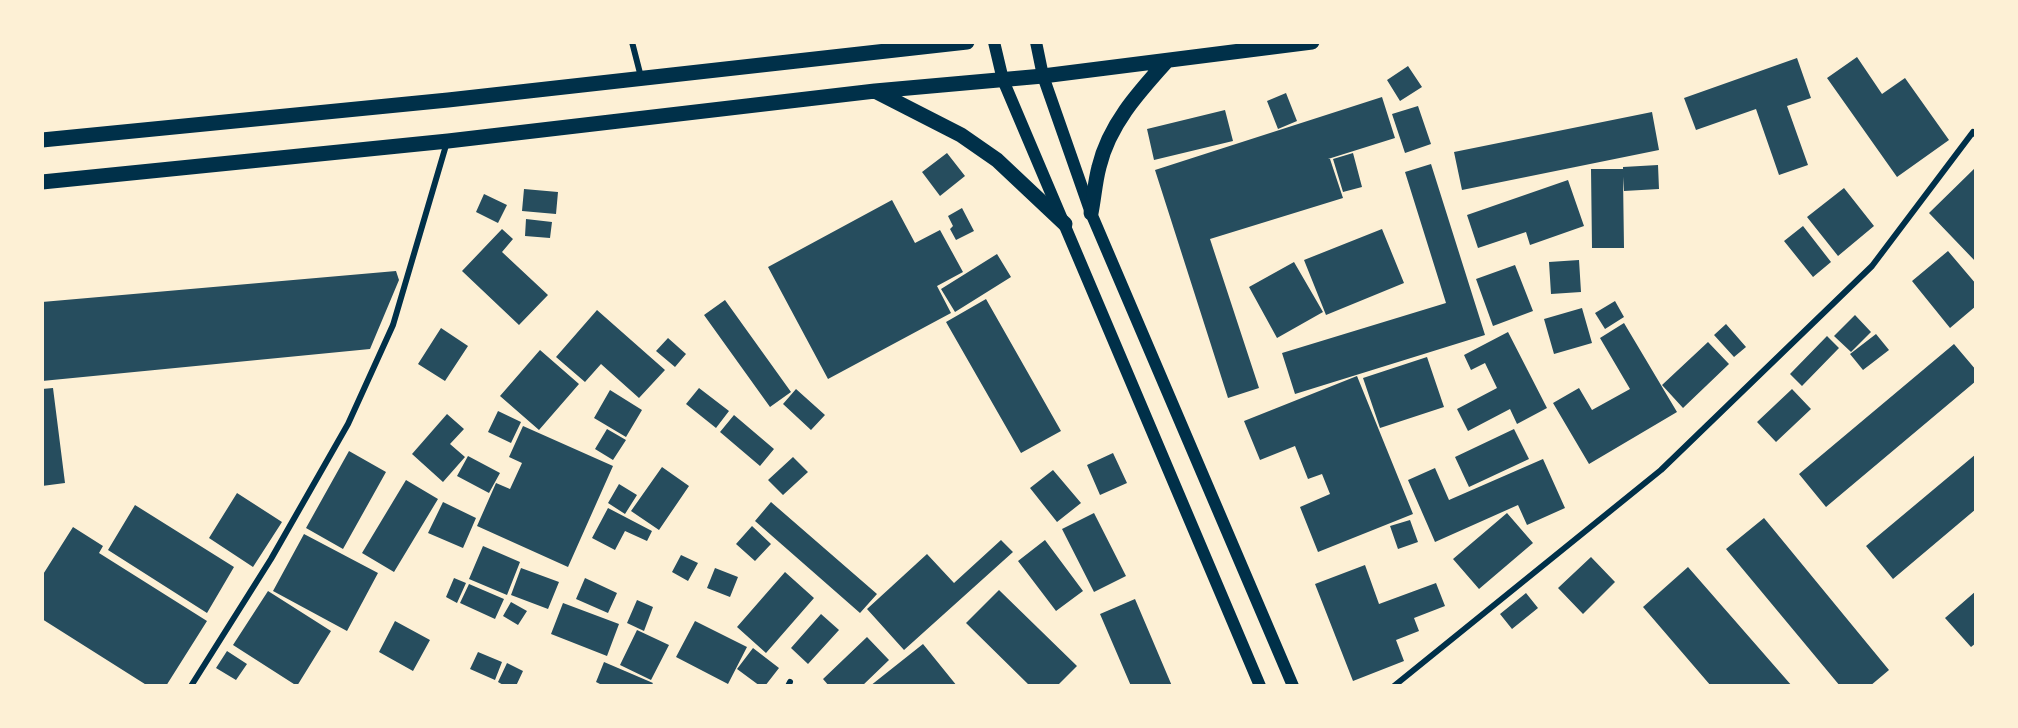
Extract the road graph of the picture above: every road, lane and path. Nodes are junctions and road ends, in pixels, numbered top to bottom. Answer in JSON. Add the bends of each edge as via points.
{"nodes":[{"id":1,"x":632,"y":42,"type":"edge"},
{"id":2,"x":967,"y":42,"type":"edge"},
{"id":3,"x":994,"y":42,"type":"edge"},
{"id":4,"x":1036,"y":42,"type":"edge"},
{"id":5,"x":1312,"y":42,"type":"edge"},
{"id":6,"x":1166,"y":62,"type":"junction"},
{"id":7,"x":1043,"y":76,"type":"junction"},
{"id":8,"x":641,"y":78,"type":"junction"},
{"id":9,"x":1003,"y":80,"type":"junction"},
{"id":10,"x":876,"y":91,"type":"junction"},
{"id":11,"x":1976,"y":135,"type":"edge"},
{"id":12,"x":42,"y":140,"type":"edge"},
{"id":13,"x":448,"y":141,"type":"junction"},
{"id":14,"x":42,"y":183,"type":"edge"},
{"id":15,"x":1091,"y":213,"type":"junction"},
{"id":16,"x":1065,"y":224,"type":"junction"},
{"id":17,"x":191,"y":686,"type":"edge"},
{"id":18,"x":1260,"y":686,"type":"edge"},
{"id":19,"x":1293,"y":686,"type":"edge"},
{"id":20,"x":1394,"y":686,"type":"edge"}],
"edges":[{"from":1,"to":8,"type":"street"},
{"from":2,"to":8,"type":"main road"},
{"from":3,"to":9,"type":"main road"},
{"from":4,"to":7,"type":"main road"},
{"from":5,"to":6,"type":"main road"},
{"from":6,"to":7,"type":"main road"},
{"from":6,"to":15,"type":"main road","via":[[1131,100],[1113,131],[1099,165]]},
{"from":7,"to":9,"type":"main road"},
{"from":7,"to":15,"type":"main road"},
{"from":8,"to":12,"type":"main road"},
{"from":9,"to":10,"type":"main road"},
{"from":9,"to":16,"type":"main road"},
{"from":10,"to":13,"type":"main road"},
{"from":10,"to":16,"type":"main road","via":[[961,135],[997,160]]},
{"from":11,"to":20,"type":"street","via":[[1973,132],[1872,266],[1661,470]]},
{"from":13,"to":14,"type":"main road"},
{"from":13,"to":17,"type":"street","via":[[393,325],[348,424],[271,559]]},
{"from":15,"to":19,"type":"main road"},
{"from":16,"to":18,"type":"main road"}]}
